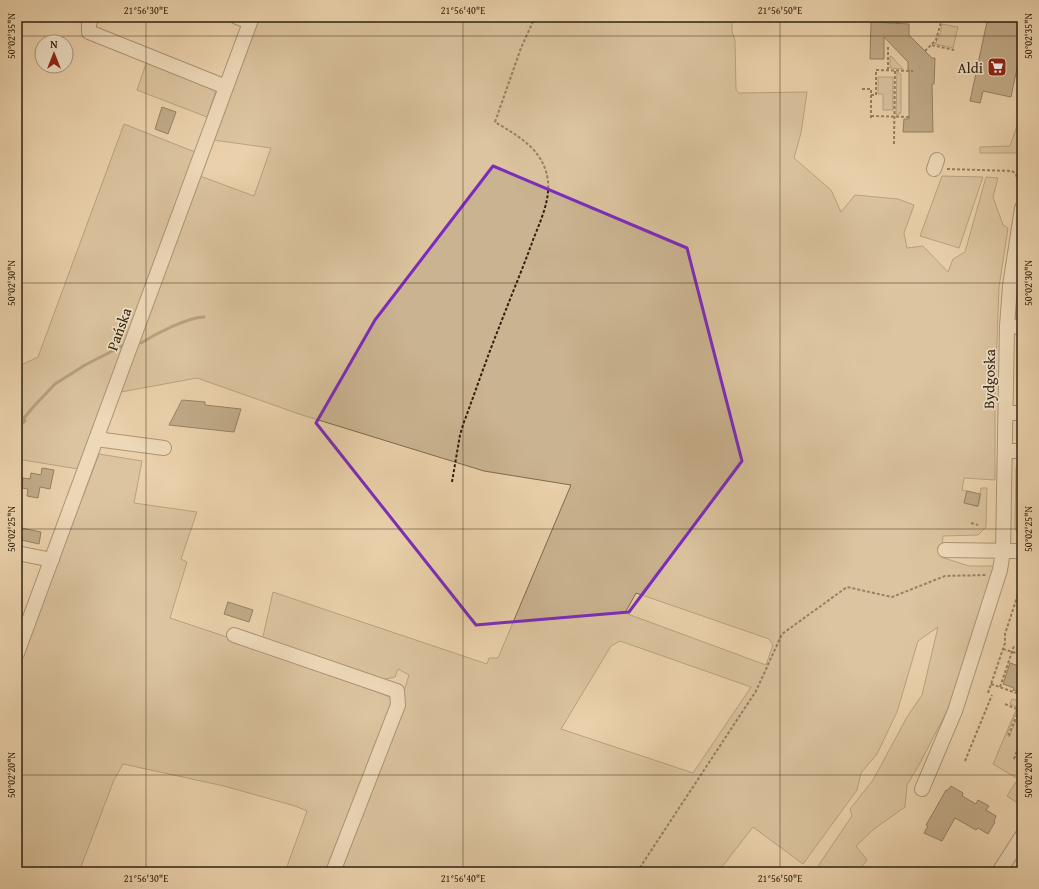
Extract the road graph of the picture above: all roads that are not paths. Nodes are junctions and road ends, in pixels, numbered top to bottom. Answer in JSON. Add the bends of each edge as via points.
{"nodes":[{"id":1,"x":92,"y":17,"type":"edge"},
{"id":2,"x":237,"y":17,"type":"edge"},
{"id":3,"x":251,"y":20,"type":"edge"},
{"id":4,"x":226,"y":88,"type":"junction"},
{"id":5,"x":1022,"y":208,"type":"edge"},
{"id":6,"x":1007,"y":326,"type":"junction"},
{"id":7,"x":1022,"y":327,"type":"edge"},
{"id":8,"x":1006,"y":413,"type":"junction"},
{"id":9,"x":1022,"y":413,"type":"edge"},
{"id":10,"x":96,"y":439,"type":"junction"},
{"id":11,"x":164,"y":448,"type":"dead end"},
{"id":12,"x":1005,"y":451,"type":"junction"},
{"id":13,"x":1022,"y":451,"type":"edge"},
{"id":14,"x":945,"y":550,"type":"dead end"},
{"id":15,"x":1003,"y":551,"type":"junction"},
{"id":16,"x":1022,"y":551,"type":"edge"},
{"id":17,"x":17,"y":553,"type":"edge"},
{"id":18,"x":52,"y":560,"type":"junction"},
{"id":19,"x":234,"y":635,"type":"dead end"},
{"id":20,"x":17,"y":653,"type":"edge"},
{"id":21,"x":922,"y":789,"type":"dead end"},
{"id":22,"x":1022,"y":836,"type":"edge"},
{"id":23,"x":333,"y":872,"type":"edge"},
{"id":24,"x":999,"y":872,"type":"edge"}],
"edges":[{"from":1,"to":4,"type":"street","via":[[89,32]]},
{"from":2,"to":3,"type":"street"},
{"from":3,"to":4,"type":"street","name":"Pańska"},
{"from":4,"to":10,"type":"street","name":"Pańska"},
{"from":5,"to":6,"type":"street","name":"Bydgoska","via":[[1010,286]]},
{"from":6,"to":7,"type":"street"},
{"from":6,"to":8,"type":"street","name":"Bydgoska"},
{"from":8,"to":9,"type":"street"},
{"from":8,"to":12,"type":"street","name":"Bydgoska"},
{"from":10,"to":11,"type":"street"},
{"from":10,"to":18,"type":"street","name":"Pańska"},
{"from":12,"to":13,"type":"street"},
{"from":12,"to":15,"type":"street","name":"Bydgoska"},
{"from":14,"to":15,"type":"street"},
{"from":15,"to":16,"type":"street"},
{"from":15,"to":21,"type":"street","name":"Bydgoska","via":[[999,575],[955,711]]},
{"from":17,"to":18,"type":"street"},
{"from":18,"to":20,"type":"street","name":"Pańska"},
{"from":19,"to":23,"type":"street","via":[[397,690],[398,705]]},
{"from":22,"to":24,"type":"street"}]}
